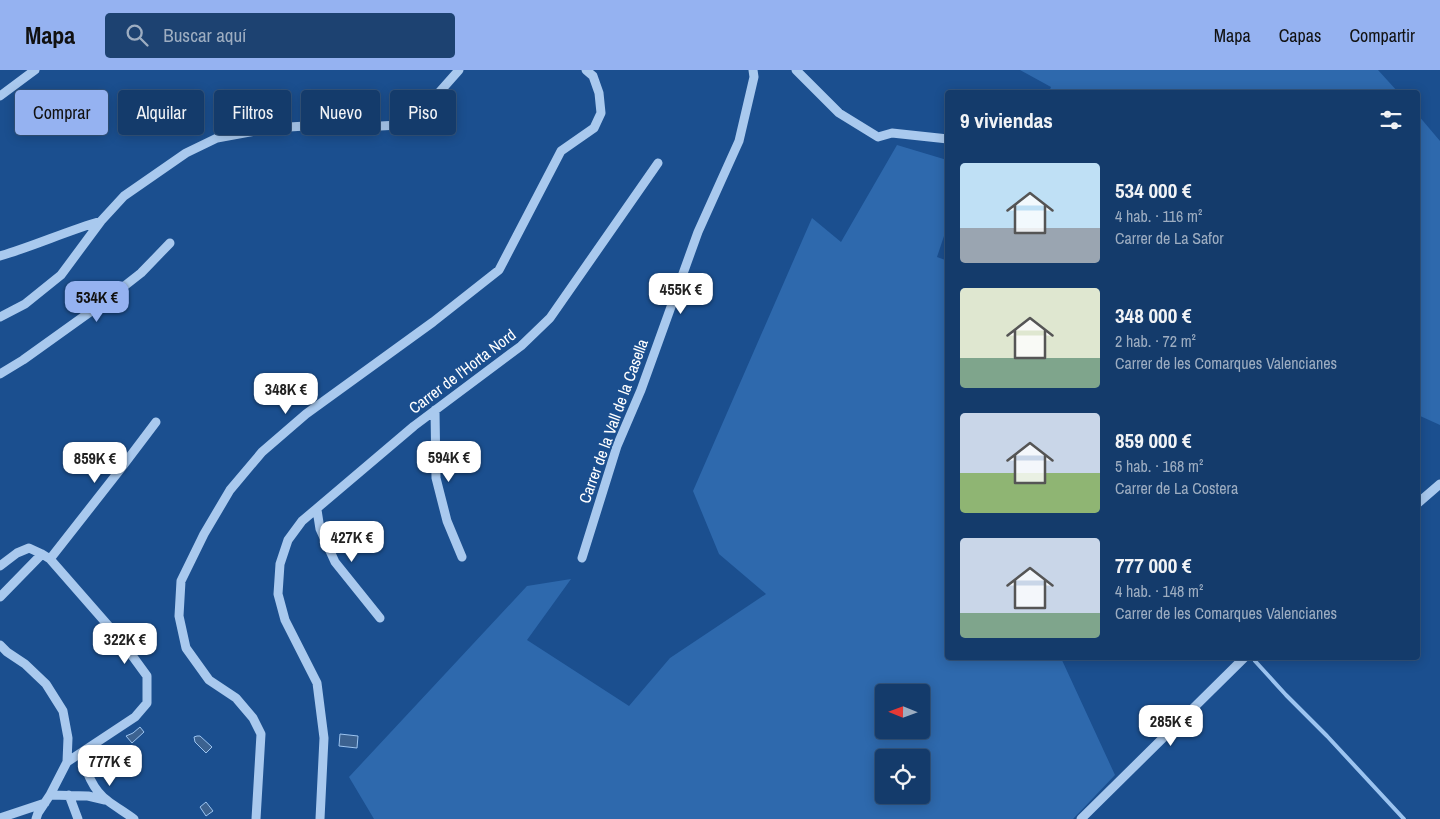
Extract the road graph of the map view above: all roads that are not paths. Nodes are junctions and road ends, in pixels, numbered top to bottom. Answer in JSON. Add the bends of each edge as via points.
{"nodes":[{"id":1,"x":36,"y":70,"type":"edge"},
{"id":2,"x":459,"y":70,"type":"edge"},
{"id":3,"x":586,"y":70,"type":"edge"},
{"id":4,"x":753,"y":70,"type":"edge"},
{"id":5,"x":796,"y":70,"type":"edge"},
{"id":6,"x":0,"y":96,"type":"edge"},
{"id":7,"x":945,"y":139,"type":"edge"},
{"id":8,"x":658,"y":164,"type":"dead end"},
{"id":9,"x":101,"y":221,"type":"junction"},
{"id":10,"x":170,"y":243,"type":"dead end"},
{"id":11,"x":0,"y":256,"type":"edge"},
{"id":12,"x":0,"y":317,"type":"edge"},
{"id":13,"x":0,"y":374,"type":"edge"},
{"id":14,"x":435,"y":410,"type":"junction"},
{"id":15,"x":156,"y":422,"type":"dead end"},
{"id":16,"x":1440,"y":484,"type":"edge"},
{"id":17,"x":1420,"y":501,"type":"edge"},
{"id":18,"x":317,"y":510,"type":"junction"},
{"id":19,"x":46,"y":556,"type":"junction"},
{"id":20,"x":462,"y":557,"type":"dead end"},
{"id":21,"x":582,"y":558,"type":"dead end"},
{"id":22,"x":0,"y":565,"type":"edge"},
{"id":23,"x":0,"y":597,"type":"edge"},
{"id":24,"x":380,"y":618,"type":"dead end"},
{"id":25,"x":0,"y":645,"type":"edge"},
{"id":26,"x":1242,"y":660,"type":"edge"},
{"id":27,"x":81,"y":753,"type":"junction"},
{"id":28,"x":68,"y":762,"type":"junction"},
{"id":29,"x":50,"y":795,"type":"junction"},
{"id":30,"x":69,"y":795,"type":"junction"},
{"id":31,"x":106,"y":800,"type":"junction"},
{"id":32,"x":45,"y":803,"type":"junction"},
{"id":33,"x":0,"y":818,"type":"edge"},
{"id":34,"x":36,"y":819,"type":"edge"},
{"id":35,"x":78,"y":819,"type":"edge"},
{"id":36,"x":134,"y":819,"type":"edge"},
{"id":37,"x":256,"y":819,"type":"edge"},
{"id":38,"x":320,"y":819,"type":"edge"},
{"id":39,"x":1081,"y":819,"type":"edge"}],
"edges":[{"from":1,"to":6,"type":"street"},
{"from":2,"to":9,"type":"street","via":[[420,114],[399,126],[306,126],[217,138],[186,153],[124,196]]},
{"from":3,"to":37,"type":"street","via":[[599,93],[602,112],[594,128],[560,152],[499,270],[306,414],[262,452],[230,490],[180,581],[179,616],[186,648],[209,680],[236,698],[253,718],[261,734]]},
{"from":4,"to":21,"type":"street","name":"Carrer de la Vall de la Casella","via":[[739,141],[698,232],[641,390],[617,446]]},
{"from":5,"to":7,"type":"street","via":[[839,113],[878,137],[892,133]]},
{"from":8,"to":14,"type":"street","name":"Carrer de l'Horta Nord","via":[[550,318],[521,346]]},
{"from":9,"to":11,"type":"street"},
{"from":9,"to":12,"type":"street","via":[[61,275],[24,304]]},
{"from":10,"to":13,"type":"street","via":[[141,273],[104,302]]},
{"from":14,"to":18,"type":"street","name":"Carrer de l'Horta Nord"},
{"from":14,"to":20,"type":"street","via":[[436,478],[447,520]]},
{"from":15,"to":19,"type":"street","via":[[108,486]]},
{"from":16,"to":17,"type":"street"},
{"from":18,"to":24,"type":"street","via":[[320,529],[336,562]]},
{"from":18,"to":38,"type":"street","name":"Carrer de l'Horta Nord","via":[[288,540],[280,564],[278,594],[285,620],[317,683],[324,738]]},
{"from":19,"to":22,"type":"street","via":[[29,548]]},
{"from":19,"to":23,"type":"street"},
{"from":19,"to":27,"type":"street","via":[[120,639],[147,676],[147,702],[141,710]]},
{"from":25,"to":28,"type":"street","via":[[46,684],[63,711]]},
{"from":26,"to":39,"type":"street"},
{"from":27,"to":28,"type":"street"},
{"from":27,"to":31,"type":"street","via":[[97,791]]},
{"from":28,"to":29,"type":"street"},
{"from":29,"to":30,"type":"street"},
{"from":29,"to":32,"type":"street"},
{"from":30,"to":31,"type":"street"},
{"from":30,"to":35,"type":"street"},
{"from":31,"to":36,"type":"street"},
{"from":32,"to":33,"type":"street"},
{"from":32,"to":34,"type":"street"}]}
